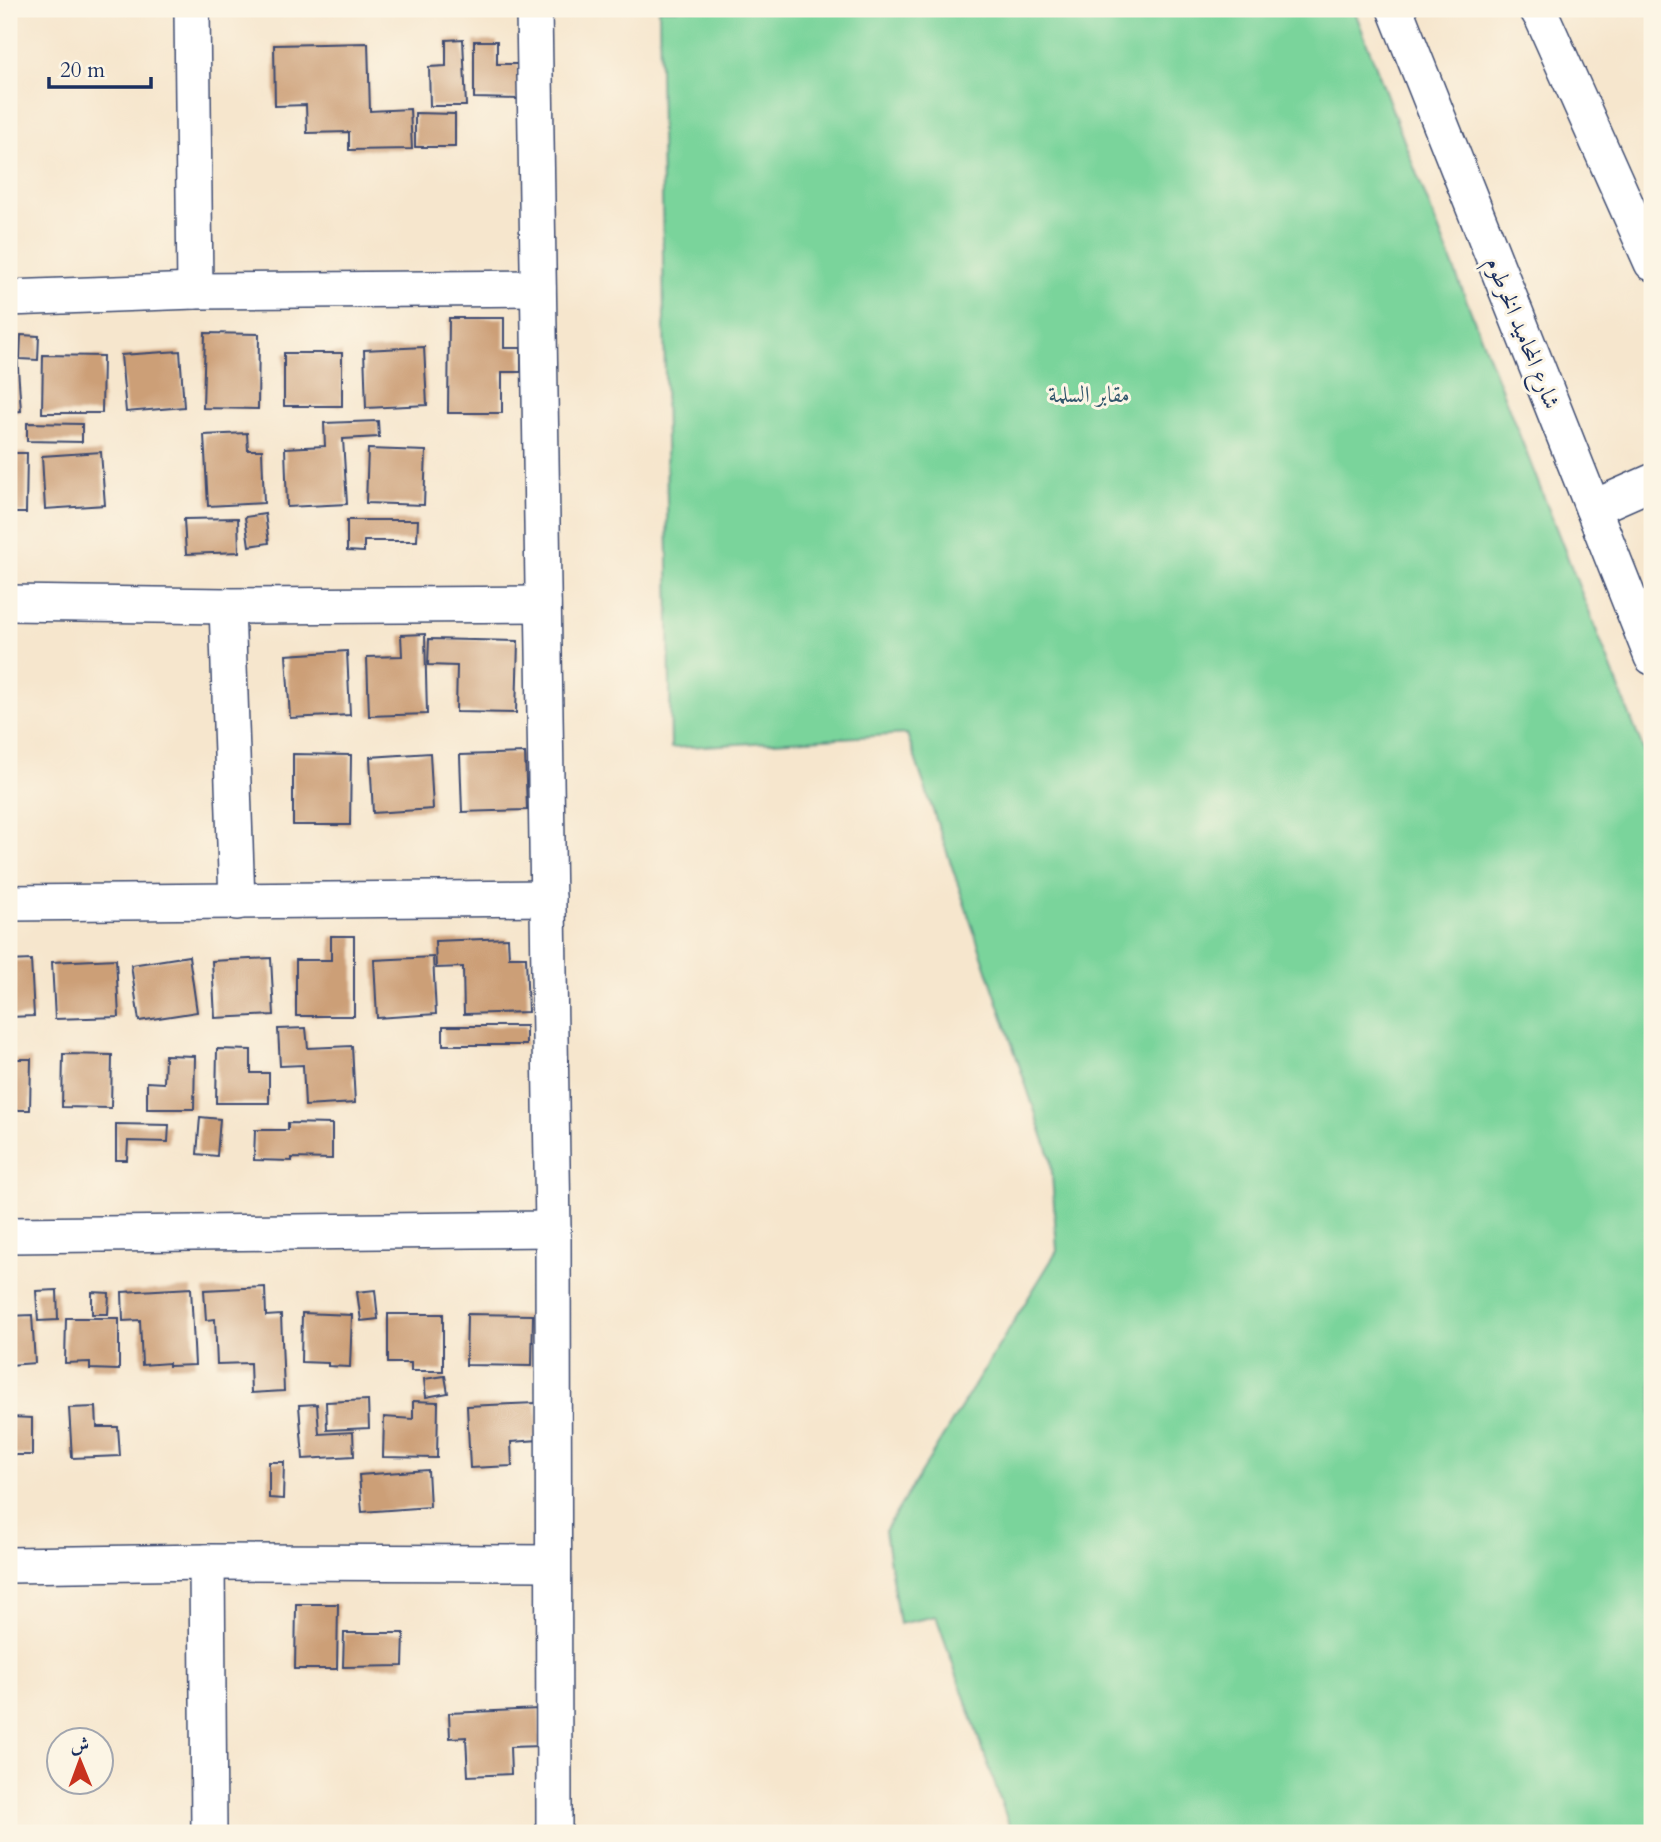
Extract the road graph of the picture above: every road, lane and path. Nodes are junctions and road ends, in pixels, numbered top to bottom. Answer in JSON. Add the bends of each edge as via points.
{"nodes":[{"id":1,"x":192,"y":9,"type":"edge"},
{"id":2,"x":534,"y":9,"type":"edge"},
{"id":3,"x":1395,"y":9,"type":"edge"},
{"id":4,"x":1537,"y":9,"type":"edge"},
{"id":5,"x":1652,"y":263,"type":"edge"},
{"id":6,"x":538,"y":288,"type":"junction"},
{"id":7,"x":195,"y":292,"type":"junction"},
{"id":8,"x":9,"y":298,"type":"edge"},
{"id":9,"x":1652,"y":482,"type":"edge"},
{"id":10,"x":1593,"y":508,"type":"junction"},
{"id":11,"x":9,"y":603,"type":"edge"},
{"id":12,"x":542,"y":604,"type":"junction"},
{"id":13,"x":227,"y":606,"type":"junction"},
{"id":14,"x":1652,"y":657,"type":"edge"},
{"id":15,"x":548,"y":898,"type":"junction"},
{"id":16,"x":237,"y":902,"type":"junction"},
{"id":17,"x":9,"y":903,"type":"edge"},
{"id":18,"x":553,"y":1229,"type":"junction"},
{"id":19,"x":9,"y":1235,"type":"edge"},
{"id":20,"x":207,"y":1562,"type":"junction"},
{"id":21,"x":553,"y":1563,"type":"junction"},
{"id":22,"x":9,"y":1565,"type":"edge"},
{"id":23,"x":209,"y":1833,"type":"edge"},
{"id":24,"x":554,"y":1833,"type":"edge"}],
"edges":[{"from":1,"to":7,"type":"street"},
{"from":2,"to":6,"type":"street"},
{"from":3,"to":10,"type":"street","name":"شارع المحاميد الخرطوم"},
{"from":4,"to":5,"type":"street"},
{"from":6,"to":7,"type":"street"},
{"from":6,"to":12,"type":"street"},
{"from":7,"to":8,"type":"street"},
{"from":9,"to":10,"type":"street"},
{"from":10,"to":14,"type":"street","name":"شارع المحاميد الخرطوم"},
{"from":11,"to":13,"type":"street"},
{"from":12,"to":13,"type":"street"},
{"from":12,"to":15,"type":"street"},
{"from":13,"to":16,"type":"street"},
{"from":15,"to":16,"type":"street"},
{"from":15,"to":18,"type":"street"},
{"from":16,"to":17,"type":"street"},
{"from":18,"to":19,"type":"street"},
{"from":18,"to":21,"type":"street"},
{"from":20,"to":21,"type":"street"},
{"from":20,"to":22,"type":"street"},
{"from":20,"to":23,"type":"street"},
{"from":21,"to":24,"type":"street"}]}
